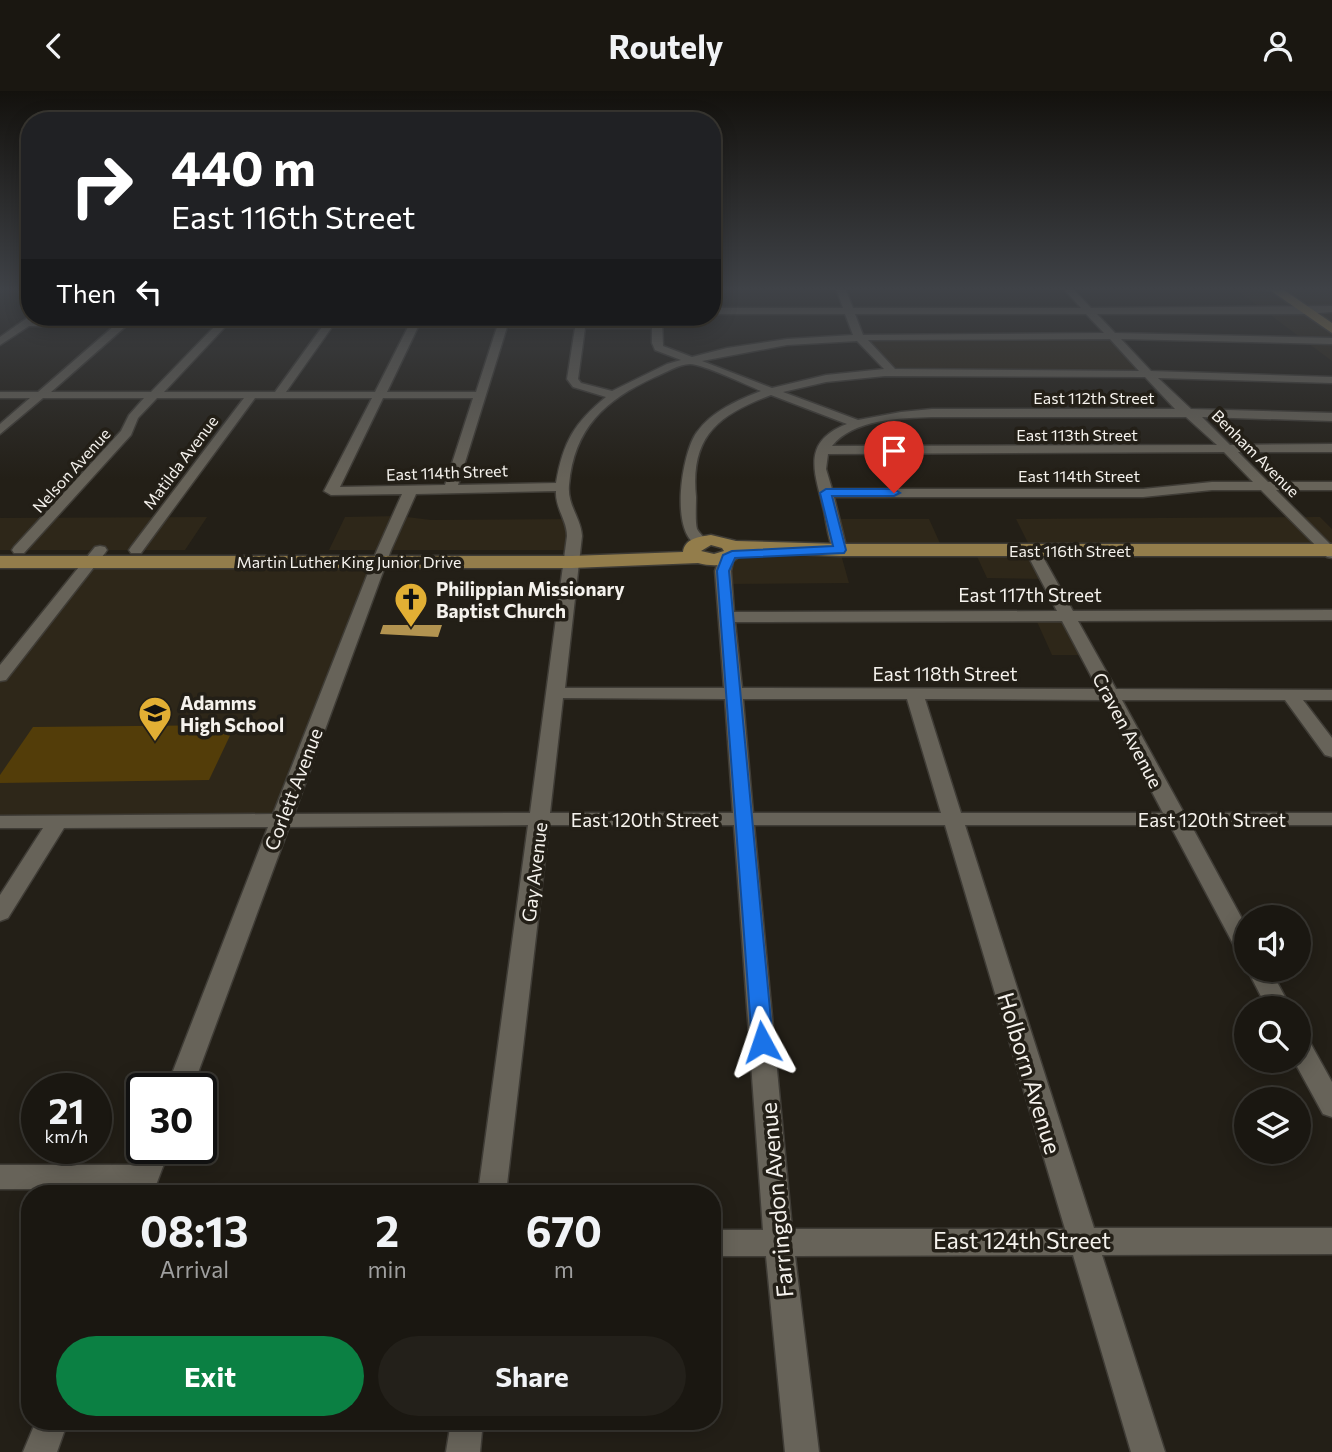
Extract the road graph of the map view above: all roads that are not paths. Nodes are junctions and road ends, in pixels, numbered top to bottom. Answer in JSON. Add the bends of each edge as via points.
{"nodes":[{"id":1,"x":89,"y":352,"type":"edge"},
{"id":2,"x":195,"y":352,"type":"edge"},
{"id":3,"x":308,"y":352,"type":"edge"},
{"id":4,"x":406,"y":352,"type":"edge"},
{"id":5,"x":494,"y":352,"type":"edge"},
{"id":6,"x":576,"y":352,"type":"edge"},
{"id":7,"x":668,"y":352,"type":"edge"},
{"id":8,"x":733,"y":352,"type":"edge"},
{"id":9,"x":873,"y":352,"type":"edge"},
{"id":10,"x":1127,"y":352,"type":"edge"},
{"id":11,"x":691,"y":361,"type":"junction"},
{"id":12,"x":893,"y":373,"type":"junction"},
{"id":13,"x":1147,"y":373,"type":"junction"},
{"id":14,"x":1332,"y":380,"type":"edge"},
{"id":15,"x":770,"y":391,"type":"junction"},
{"id":16,"x":0,"y":395,"type":"edge"},
{"id":17,"x":39,"y":395,"type":"junction"},
{"id":18,"x":154,"y":395,"type":"junction"},
{"id":19,"x":252,"y":395,"type":"junction"},
{"id":20,"x":278,"y":395,"type":"junction"},
{"id":21,"x":380,"y":395,"type":"junction"},
{"id":22,"x":480,"y":395,"type":"junction"},
{"id":23,"x":613,"y":395,"type":"junction"},
{"id":24,"x":1188,"y":413,"type":"junction"},
{"id":25,"x":1332,"y":417,"type":"edge"},
{"id":26,"x":857,"y":424,"type":"junction"},
{"id":27,"x":0,"y":430,"type":"edge"},
{"id":28,"x":1332,"y":448,"type":"edge"},
{"id":29,"x":1226,"y":449,"type":"junction"},
{"id":30,"x":822,"y":450,"type":"junction"},
{"id":31,"x":1264,"y":486,"type":"junction"},
{"id":32,"x":1332,"y":486,"type":"edge"},
{"id":33,"x":451,"y":487,"type":"junction"},
{"id":34,"x":563,"y":487,"type":"junction"},
{"id":35,"x":410,"y":491,"type":"junction"},
{"id":36,"x":826,"y":493,"type":"junction"},
{"id":37,"x":840,"y":550,"type":"junction"},
{"id":38,"x":1032,"y":550,"type":"junction"},
{"id":39,"x":9,"y":551,"type":"edge"},
{"id":40,"x":136,"y":551,"type":"junction"},
{"id":41,"x":1331,"y":551,"type":"edge"},
{"id":42,"x":714,"y":553,"type":"junction"},
{"id":43,"x":96,"y":556,"type":"junction"},
{"id":44,"x":382,"y":556,"type":"junction"},
{"id":45,"x":573,"y":556,"type":"junction"},
{"id":46,"x":0,"y":562,"type":"edge"},
{"id":47,"x":1067,"y":615,"type":"junction"},
{"id":48,"x":1332,"y":615,"type":"edge"},
{"id":49,"x":728,"y":617,"type":"junction"},
{"id":50,"x":0,"y":676,"type":"edge"},
{"id":51,"x":557,"y":693,"type":"junction"},
{"id":52,"x":914,"y":693,"type":"junction"},
{"id":53,"x":734,"y":694,"type":"junction"},
{"id":54,"x":1110,"y":694,"type":"junction"},
{"id":55,"x":1290,"y":695,"type":"junction"},
{"id":56,"x":1332,"y":695,"type":"edge"},
{"id":57,"x":1332,"y":751,"type":"edge"},
{"id":58,"x":541,"y":818,"type":"junction"},
{"id":59,"x":744,"y":818,"type":"junction"},
{"id":60,"x":953,"y":818,"type":"junction"},
{"id":61,"x":1176,"y":818,"type":"junction"},
{"id":62,"x":1332,"y":818,"type":"edge"},
{"id":63,"x":58,"y":821,"type":"junction"},
{"id":64,"x":281,"y":821,"type":"junction"},
{"id":65,"x":0,"y":822,"type":"edge"},
{"id":66,"x":0,"y":913,"type":"edge"},
{"id":67,"x":1234,"y":925,"type":"edge"},
{"id":68,"x":1311,"y":1068,"type":"edge"},
{"id":69,"x":185,"y":1073,"type":"edge"},
{"id":70,"x":1332,"y":1106,"type":"edge"},
{"id":71,"x":150,"y":1164,"type":"edge"},
{"id":72,"x":0,"y":1177,"type":"edge"},
{"id":73,"x":142,"y":1185,"type":"edge"},
{"id":74,"x":493,"y":1185,"type":"edge"},
{"id":75,"x":1081,"y":1240,"type":"junction"},
{"id":76,"x":1332,"y":1241,"type":"edge"},
{"id":77,"x":779,"y":1242,"type":"junction"},
{"id":78,"x":721,"y":1243,"type":"edge"},
{"id":79,"x":49,"y":1430,"type":"edge"},
{"id":80,"x":466,"y":1430,"type":"edge"},
{"id":81,"x":40,"y":1452,"type":"edge"},
{"id":82,"x":463,"y":1452,"type":"edge"},
{"id":83,"x":802,"y":1452,"type":"edge"},
{"id":84,"x":1148,"y":1452,"type":"edge"}],
"edges":[{"from":1,"to":17,"type":"street"},
{"from":2,"to":18,"type":"street","name":"Nelson Avenue"},
{"from":3,"to":20,"type":"street"},
{"from":4,"to":21,"type":"street"},
{"from":5,"to":22,"type":"street"},
{"from":6,"to":23,"type":"street","via":[[572,379],[590,390]]},
{"from":7,"to":11,"type":"street"},
{"from":8,"to":11,"type":"street"},
{"from":9,"to":12,"type":"street"},
{"from":10,"to":13,"type":"street","name":"Benham Avenue"},
{"from":11,"to":15,"type":"street"},
{"from":11,"to":23,"type":"street"},
{"from":12,"to":13,"type":"street"},
{"from":12,"to":15,"type":"street","via":[[843,376]]},
{"from":13,"to":14,"type":"street"},
{"from":13,"to":24,"type":"street","name":"Benham Avenue"},
{"from":15,"to":26,"type":"street"},
{"from":15,"to":42,"type":"street","via":[[712,422],[694,444],[688,464],[689,528]]},
{"from":16,"to":17,"type":"street"},
{"from":17,"to":18,"type":"street"},
{"from":17,"to":27,"type":"street"},
{"from":18,"to":19,"type":"street"},
{"from":18,"to":39,"type":"street","name":"Nelson Avenue","via":[[133,417],[127,432]]},
{"from":19,"to":20,"type":"street"},
{"from":19,"to":40,"type":"street","name":"Matilda Avenue"},
{"from":20,"to":21,"type":"street"},
{"from":21,"to":22,"type":"street"},
{"from":21,"to":35,"type":"street","name":"East 114th Street","via":[[331,491]]},
{"from":22,"to":33,"type":"street"},
{"from":23,"to":34,"type":"street","via":[[586,419],[576,435]]},
{"from":24,"to":25,"type":"street","name":"East 112th Street"},
{"from":24,"to":26,"type":"street","name":"East 112th Street","via":[[923,413]]},
{"from":24,"to":29,"type":"street","name":"Benham Avenue"},
{"from":26,"to":30,"type":"street","via":[[828,441]]},
{"from":28,"to":29,"type":"street","name":"East 113th Street"},
{"from":29,"to":30,"type":"street","name":"East 113th Street"},
{"from":29,"to":31,"type":"street","name":"Benham Avenue"},
{"from":30,"to":36,"type":"street","via":[[819,465]]},
{"from":31,"to":32,"type":"street","name":"East 114th Street"},
{"from":31,"to":36,"type":"street","name":"East 114th Street","via":[[1143,493]]},
{"from":31,"to":41,"type":"street","name":"Benham Avenue"},
{"from":33,"to":34,"type":"street","name":"East 114th Street"},
{"from":33,"to":35,"type":"street","name":"East 114th Street"},
{"from":34,"to":45,"type":"street","name":"Gay Avenue","via":[[563,504],[576,529]]},
{"from":35,"to":44,"type":"street","name":"Corlett Avenue"},
{"from":36,"to":37,"type":"street"},
{"from":37,"to":38,"type":"main road","name":"East 116th Street"},
{"from":37,"to":42,"type":"main road","name":"East 116th Street"},
{"from":38,"to":41,"type":"main road","name":"East 116th Street"},
{"from":38,"to":47,"type":"street","name":"Craven Avenue"},
{"from":39,"to":43,"type":"main road","name":"Martin Luther King Junior Drive"},
{"from":40,"to":43,"type":"main road","name":"Martin Luther King Junior Drive"},
{"from":40,"to":44,"type":"main road","name":"Martin Luther King Junior Drive"},
{"from":42,"to":45,"type":"main road","name":"Martin Luther King Junior Drive"},
{"from":42,"to":49,"type":"street","name":"Farringdon Avenue"},
{"from":43,"to":44,"type":"main road","name":"Martin Luther King Junior Drive"},
{"from":43,"to":46,"type":"main road","name":"Martin Luther King Junior Drive"},
{"from":43,"to":50,"type":"street"},
{"from":44,"to":45,"type":"main road","name":"Martin Luther King Junior Drive"},
{"from":44,"to":64,"type":"street","name":"Corlett Avenue"},
{"from":45,"to":51,"type":"street","name":"Gay Avenue"},
{"from":47,"to":48,"type":"street","name":"East 117th Street"},
{"from":47,"to":49,"type":"street","name":"East 117th Street"},
{"from":47,"to":54,"type":"street","name":"Craven Avenue"},
{"from":49,"to":53,"type":"street","name":"Farringdon Avenue"},
{"from":51,"to":53,"type":"street","name":"East 118th Street"},
{"from":51,"to":58,"type":"street","name":"Gay Avenue"},
{"from":52,"to":53,"type":"street","name":"East 118th Street"},
{"from":52,"to":54,"type":"street","name":"East 118th Street"},
{"from":52,"to":60,"type":"street","name":"Holborn Avenue"},
{"from":53,"to":59,"type":"street","name":"Farringdon Avenue"},
{"from":54,"to":55,"type":"street","name":"East 118th Street"},
{"from":54,"to":61,"type":"street","name":"Craven Avenue"},
{"from":55,"to":56,"type":"street","name":"East 118th Street"},
{"from":55,"to":57,"type":"street"},
{"from":58,"to":59,"type":"street","name":"East 120th Street"},
{"from":58,"to":64,"type":"street","name":"East 120th Street"},
{"from":58,"to":74,"type":"street","name":"Gay Avenue"},
{"from":59,"to":60,"type":"street","name":"East 120th Street"},
{"from":59,"to":77,"type":"street","name":"Farringdon Avenue"},
{"from":60,"to":61,"type":"street","name":"East 120th Street"},
{"from":60,"to":75,"type":"street","name":"Holborn Avenue"},
{"from":61,"to":62,"type":"street","name":"East 120th Street"},
{"from":61,"to":67,"type":"street","name":"Craven Avenue"},
{"from":63,"to":64,"type":"street","name":"East 120th Street"},
{"from":63,"to":65,"type":"street","name":"East 120th Street"},
{"from":63,"to":66,"type":"street"},
{"from":64,"to":69,"type":"street","name":"Corlett Avenue"},
{"from":68,"to":70,"type":"street"},
{"from":71,"to":73,"type":"street"},
{"from":72,"to":73,"type":"street"},
{"from":75,"to":76,"type":"street","name":"East 124th Street"},
{"from":75,"to":77,"type":"street","name":"East 124th Street"},
{"from":75,"to":84,"type":"street","name":"Holborn Avenue"},
{"from":77,"to":78,"type":"street","name":"East 124th Street"},
{"from":77,"to":83,"type":"street","name":"Farringdon Avenue"},
{"from":79,"to":81,"type":"street"},
{"from":80,"to":82,"type":"street"}]}
